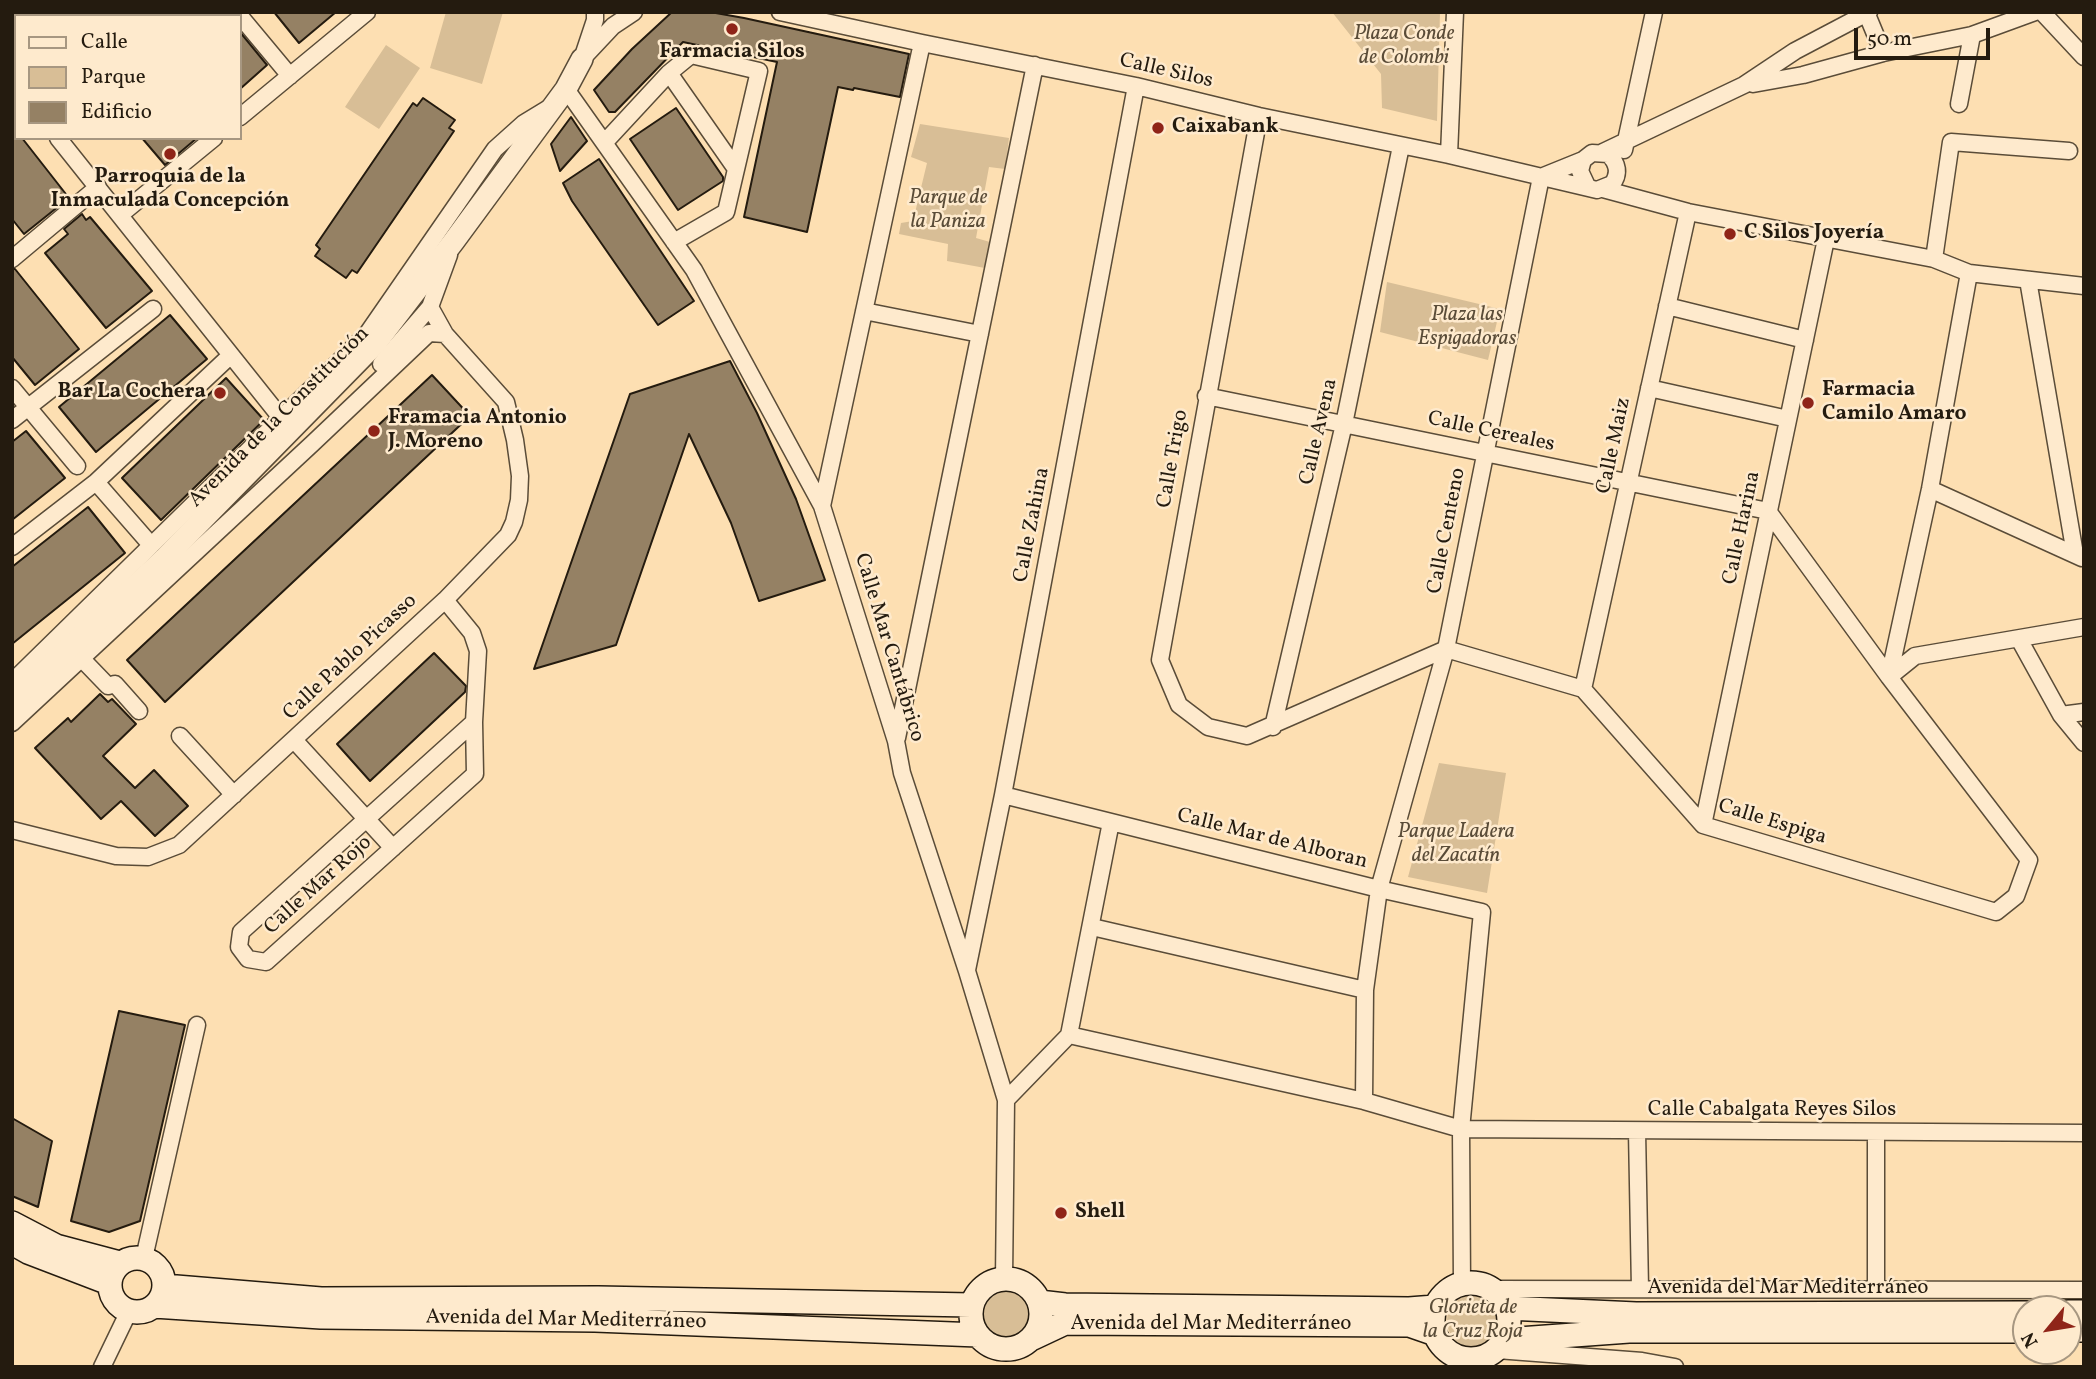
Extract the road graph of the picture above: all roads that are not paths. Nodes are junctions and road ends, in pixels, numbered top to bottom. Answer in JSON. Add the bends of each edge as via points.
{"nodes":[{"id":1,"x":367,"y":12,"type":"edge"},
{"id":2,"x":595,"y":12,"type":"edge"},
{"id":3,"x":634,"y":12,"type":"edge"},
{"id":4,"x":780,"y":12,"type":"edge"},
{"id":5,"x":1455,"y":12,"type":"edge"},
{"id":6,"x":1654,"y":12,"type":"edge"},
{"id":7,"x":2035,"y":12,"type":"edge"},
{"id":8,"x":2042,"y":12,"type":"edge"},
{"id":9,"x":1867,"y":13,"type":"edge"},
{"id":10,"x":242,"y":20,"type":"edge"},
{"id":11,"x":1972,"y":35,"type":"junction"},
{"id":12,"x":922,"y":43,"type":"junction"},
{"id":13,"x":1883,"y":53,"type":"junction"},
{"id":14,"x":2084,"y":57,"type":"edge"},
{"id":15,"x":582,"y":59,"type":"junction"},
{"id":16,"x":1035,"y":65,"type":"junction"},
{"id":17,"x":669,"y":73,"type":"junction"},
{"id":18,"x":290,"y":76,"type":"junction"},
{"id":19,"x":1744,"y":85,"type":"junction"},
{"id":20,"x":1136,"y":86,"type":"junction"},
{"id":21,"x":566,"y":89,"type":"junction"},
{"id":22,"x":1959,"y":104,"type":"dead end"},
{"id":23,"x":552,"y":106,"type":"junction"},
{"id":24,"x":242,"y":115,"type":"edge"},
{"id":25,"x":1259,"y":116,"type":"junction"},
{"id":26,"x":60,"y":140,"type":"edge"},
{"id":27,"x":212,"y":140,"type":"edge"},
{"id":28,"x":605,"y":142,"type":"junction"},
{"id":29,"x":1627,"y":143,"type":"junction"},
{"id":30,"x":1401,"y":146,"type":"junction"},
{"id":31,"x":2069,"y":151,"type":"dead end"},
{"id":32,"x":1604,"y":152,"type":"junction"},
{"id":33,"x":1449,"y":155,"type":"junction"},
{"id":34,"x":1583,"y":160,"type":"junction"},
{"id":35,"x":736,"y":169,"type":"junction"},
{"id":36,"x":1541,"y":177,"type":"junction"},
{"id":37,"x":1606,"y":181,"type":"junction"},
{"id":38,"x":98,"y":187,"type":"junction"},
{"id":39,"x":1688,"y":212,"type":"junction"},
{"id":40,"x":120,"y":215,"type":"junction"},
{"id":41,"x":1826,"y":239,"type":"junction"},
{"id":42,"x":454,"y":241,"type":"junction"},
{"id":43,"x":674,"y":243,"type":"junction"},
{"id":44,"x":12,"y":259,"type":"edge"},
{"id":45,"x":1934,"y":259,"type":"junction"},
{"id":46,"x":1969,"y":273,"type":"junction"},
{"id":47,"x":2028,"y":280,"type":"junction"},
{"id":48,"x":2084,"y":286,"type":"edge"},
{"id":49,"x":1667,"y":306,"type":"junction"},
{"id":50,"x":430,"y":307,"type":"junction"},
{"id":51,"x":153,"y":309,"type":"dead end"},
{"id":52,"x":864,"y":311,"type":"junction"},
{"id":53,"x":445,"y":334,"type":"junction"},
{"id":54,"x":980,"y":334,"type":"junction"},
{"id":55,"x":1805,"y":340,"type":"junction"},
{"id":56,"x":232,"y":355,"type":"junction"},
{"id":57,"x":12,"y":388,"type":"edge"},
{"id":58,"x":1649,"y":388,"type":"junction"},
{"id":59,"x":1206,"y":396,"type":"junction"},
{"id":60,"x":28,"y":407,"type":"junction"},
{"id":61,"x":282,"y":419,"type":"junction"},
{"id":62,"x":1788,"y":419,"type":"junction"},
{"id":63,"x":12,"y":420,"type":"edge"},
{"id":64,"x":1344,"y":424,"type":"junction"},
{"id":65,"x":313,"y":443,"type":"junction"},
{"id":66,"x":1485,"y":454,"type":"junction"},
{"id":67,"x":77,"y":466,"type":"dead end"},
{"id":68,"x":96,"y":482,"type":"junction"},
{"id":69,"x":1628,"y":483,"type":"junction"},
{"id":70,"x":1930,"y":488,"type":"junction"},
{"id":71,"x":822,"y":506,"type":"junction"},
{"id":72,"x":1768,"y":511,"type":"junction"},
{"id":73,"x":151,"y":545,"type":"junction"},
{"id":74,"x":12,"y":547,"type":"edge"},
{"id":75,"x":2079,"y":557,"type":"edge"},
{"id":76,"x":445,"y":600,"type":"junction"},
{"id":77,"x":2084,"y":627,"type":"edge"},
{"id":78,"x":2018,"y":639,"type":"junction"},
{"id":79,"x":1446,"y":649,"type":"junction"},
{"id":80,"x":80,"y":658,"type":"junction"},
{"id":81,"x":1889,"y":677,"type":"junction"},
{"id":82,"x":12,"y":682,"type":"edge"},
{"id":83,"x":1583,"y":690,"type":"junction"},
{"id":84,"x":12,"y":701,"type":"edge"},
{"id":85,"x":139,"y":711,"type":"dead end"},
{"id":86,"x":2084,"y":712,"type":"edge"},
{"id":87,"x":2060,"y":715,"type":"junction"},
{"id":88,"x":474,"y":722,"type":"junction"},
{"id":89,"x":12,"y":723,"type":"edge"},
{"id":90,"x":1273,"y":727,"type":"junction"},
{"id":91,"x":180,"y":736,"type":"dead end"},
{"id":92,"x":294,"y":740,"type":"junction"},
{"id":93,"x":896,"y":741,"type":"junction"},
{"id":94,"x":2084,"y":743,"type":"edge"},
{"id":95,"x":234,"y":795,"type":"junction"},
{"id":96,"x":1003,"y":795,"type":"junction"},
{"id":97,"x":364,"y":819,"type":"junction"},
{"id":98,"x":1111,"y":822,"type":"junction"},
{"id":99,"x":1703,"y":825,"type":"junction"},
{"id":100,"x":12,"y":830,"type":"edge"},
{"id":101,"x":393,"y":848,"type":"junction"},
{"id":102,"x":1379,"y":889,"type":"junction"},
{"id":103,"x":1092,"y":927,"type":"junction"},
{"id":104,"x":967,"y":971,"type":"junction"},
{"id":105,"x":1365,"y":990,"type":"junction"},
{"id":106,"x":197,"y":1025,"type":"dead end"},
{"id":107,"x":1069,"y":1035,"type":"junction"},
{"id":108,"x":1006,"y":1100,"type":"junction"},
{"id":109,"x":1364,"y":1101,"type":"junction"},
{"id":110,"x":1461,"y":1129,"type":"junction"},
{"id":111,"x":1637,"y":1131,"type":"junction"},
{"id":112,"x":1876,"y":1132,"type":"junction"},
{"id":113,"x":2084,"y":1133,"type":"edge"},
{"id":114,"x":12,"y":1223,"type":"edge"},
{"id":115,"x":12,"y":1243,"type":"edge"},
{"id":116,"x":144,"y":1258,"type":"junction"},
{"id":117,"x":115,"y":1273,"type":"junction"},
{"id":118,"x":1004,"y":1279,"type":"junction"},
{"id":119,"x":1462,"y":1284,"type":"junction"},
{"id":120,"x":1492,"y":1289,"type":"junction"},
{"id":121,"x":1640,"y":1289,"type":"junction"},
{"id":122,"x":1876,"y":1289,"type":"junction"},
{"id":123,"x":2084,"y":1290,"type":"edge"},
{"id":124,"x":159,"y":1296,"type":"junction"},
{"id":125,"x":1039,"y":1302,"type":"junction"},
{"id":126,"x":971,"y":1305,"type":"junction"},
{"id":127,"x":1435,"y":1307,"type":"junction"},
{"id":128,"x":1507,"y":1308,"type":"junction"},
{"id":129,"x":129,"y":1311,"type":"junction"},
{"id":130,"x":2012,"y":1313,"type":"edge"},
{"id":131,"x":2012,"y":1331,"type":"edge"},
{"id":132,"x":1435,"y":1334,"type":"junction"},
{"id":133,"x":978,"y":1335,"type":"junction"},
{"id":134,"x":1031,"y":1339,"type":"junction"},
{"id":135,"x":1501,"y":1345,"type":"junction"},
{"id":136,"x":1470,"y":1363,"type":"edge"},
{"id":137,"x":102,"y":1367,"type":"edge"},
{"id":138,"x":1675,"y":1367,"type":"edge"}],
"edges":[{"from":1,"to":18,"type":"street"},
{"from":2,"to":15,"type":"street","name":"Avenida de la Constitución"},
{"from":3,"to":15,"type":"street","name":"Avenida de la Constitución","via":[[613,26]]},
{"from":4,"to":12,"type":"street","name":"Calle Silos"},
{"from":5,"to":33,"type":"street"},
{"from":6,"to":29,"type":"street"},
{"from":7,"to":11,"type":"street"},
{"from":8,"to":14,"type":"street"},
{"from":9,"to":13,"type":"street"},
{"from":9,"to":19,"type":"street","via":[[1795,51]]},
{"from":10,"to":18,"type":"street"},
{"from":11,"to":13,"type":"street"},
{"from":11,"to":22,"type":"street"},
{"from":12,"to":16,"type":"street","name":"Calle Silos"},
{"from":12,"to":52,"type":"street"},
{"from":13,"to":19,"type":"street"},
{"from":15,"to":21,"type":"street","name":"Avenida de la Constitución"},
{"from":16,"to":20,"type":"street","name":"Calle Silos"},
{"from":16,"to":54,"type":"street"},
{"from":17,"to":28,"type":"street"},
{"from":17,"to":35,"type":"street"},
{"from":17,"to":35,"type":"street","via":[[691,55],[759,71]]},
{"from":18,"to":24,"type":"street"},
{"from":19,"to":29,"type":"street"},
{"from":20,"to":25,"type":"street","name":"Calle Silos"},
{"from":20,"to":96,"type":"street","name":"Calle Zahina"},
{"from":21,"to":23,"type":"street","name":"Avenida de la Constitución"},
{"from":21,"to":28,"type":"street","name":"Calle Mar Cantábrico"},
{"from":23,"to":42,"type":"street","name":"Avenida de la Constitución"},
{"from":23,"to":61,"type":"street","name":"Avenida de la Constitución","via":[[495,149],[367,334]]},
{"from":25,"to":30,"type":"street","name":"Calle Silos"},
{"from":25,"to":59,"type":"street","name":"Calle Trigo"},
{"from":26,"to":38,"type":"street"},
{"from":27,"to":40,"type":"street"},
{"from":28,"to":43,"type":"street","name":"Calle Mar Cantábrico"},
{"from":29,"to":32,"type":"street"},
{"from":29,"to":37,"type":"street"},
{"from":30,"to":33,"type":"street","name":"Calle Silos"},
{"from":30,"to":64,"type":"street","name":"Calle Avena"},
{"from":31,"to":45,"type":"street","via":[[1951,142]]},
{"from":32,"to":34,"type":"street"},
{"from":32,"to":37,"type":"street","via":[[1612,158]]},
{"from":33,"to":36,"type":"street","name":"Calle Silos"},
{"from":34,"to":36,"type":"street"},
{"from":34,"to":37,"type":"street","via":[[1580,177]]},
{"from":35,"to":43,"type":"street","via":[[726,212]]},
{"from":36,"to":37,"type":"street","name":"Calle Silos"},
{"from":36,"to":66,"type":"street","name":"Calle Centeno"},
{"from":37,"to":39,"type":"street","name":"Calle Silos","via":[[1633,199]]},
{"from":38,"to":40,"type":"street"},
{"from":38,"to":44,"type":"street"},
{"from":39,"to":41,"type":"street","name":"Calle Silos"},
{"from":39,"to":49,"type":"street","name":"Calle Maiz"},
{"from":40,"to":56,"type":"street"},
{"from":41,"to":45,"type":"street","name":"Calle Silos"},
{"from":41,"to":55,"type":"street","name":"Calle Harina"},
{"from":42,"to":50,"type":"street","name":"Avenida de la Constitución"},
{"from":42,"to":84,"type":"street","name":"Avenida de la Constitución","via":[[375,344],[174,550]]},
{"from":43,"to":71,"type":"street","name":"Calle Mar Cantábrico","via":[[694,270]]},
{"from":45,"to":46,"type":"street","name":"Calle Silos"},
{"from":46,"to":47,"type":"street","name":"Calle Silos"},
{"from":46,"to":70,"type":"street"},
{"from":47,"to":48,"type":"street","name":"Calle Silos"},
{"from":47,"to":75,"type":"street"},
{"from":49,"to":55,"type":"street"},
{"from":49,"to":58,"type":"street","name":"Calle Maiz"},
{"from":50,"to":53,"type":"street","name":"Calle Pablo Picasso"},
{"from":50,"to":65,"type":"street","name":"Avenida de la Constitución"},
{"from":51,"to":60,"type":"street"},
{"from":52,"to":54,"type":"street"},
{"from":52,"to":71,"type":"street"},
{"from":53,"to":65,"type":"street","name":"Avenida de la Constitución","via":[[429,333]]},
{"from":53,"to":76,"type":"street","name":"Calle Pablo Picasso","via":[[506,402],[520,476],[519,500],[508,535]]},
{"from":54,"to":93,"type":"street"},
{"from":55,"to":62,"type":"street","name":"Calle Harina"},
{"from":56,"to":61,"type":"street"},
{"from":56,"to":68,"type":"street"},
{"from":57,"to":60,"type":"street"},
{"from":58,"to":62,"type":"street"},
{"from":58,"to":69,"type":"street","name":"Calle Maiz"},
{"from":59,"to":64,"type":"street","name":"Calle Cereales"},
{"from":59,"to":90,"type":"street","name":"Calle Trigo","via":[[1160,660],[1179,705],[1208,727],[1247,737]]},
{"from":60,"to":63,"type":"street"},
{"from":60,"to":67,"type":"street"},
{"from":61,"to":73,"type":"street","name":"Avenida de la Constitución"},
{"from":62,"to":72,"type":"street","name":"Calle Harina"},
{"from":64,"to":66,"type":"street","name":"Calle Cereales"},
{"from":64,"to":90,"type":"street","name":"Calle Avena"},
{"from":65,"to":80,"type":"street","name":"Avenida de la Constitución"},
{"from":66,"to":69,"type":"street","name":"Calle Cereales"},
{"from":66,"to":79,"type":"street","name":"Calle Centeno"},
{"from":68,"to":73,"type":"street"},
{"from":68,"to":74,"type":"street"},
{"from":69,"to":72,"type":"street","name":"Calle Cereales"},
{"from":69,"to":83,"type":"street","name":"Calle Maiz"},
{"from":70,"to":75,"type":"street"},
{"from":70,"to":81,"type":"street"},
{"from":71,"to":93,"type":"street","name":"Calle Mar Cantábrico"},
{"from":72,"to":81,"type":"street"},
{"from":72,"to":99,"type":"street","name":"Calle Harina"},
{"from":73,"to":82,"type":"street","name":"Avenida de la Constitución"},
{"from":76,"to":88,"type":"street","name":"Calle Mar Rojo","via":[[472,633],[478,650]]},
{"from":76,"to":92,"type":"street","name":"Calle Pablo Picasso"},
{"from":77,"to":78,"type":"street"},
{"from":78,"to":81,"type":"street","via":[[1915,656]]},
{"from":78,"to":87,"type":"street"},
{"from":79,"to":83,"type":"street"},
{"from":79,"to":90,"type":"street","name":"Calle Trigo"},
{"from":79,"to":102,"type":"street","name":"Calle Centeno"},
{"from":80,"to":85,"type":"street","via":[[108,686],[115,684]]},
{"from":80,"to":89,"type":"street","name":"Avenida de la Constitución"},
{"from":81,"to":99,"type":"street","name":"Calle Espiga","via":[[2029,860],[2016,896],[1996,912]]},
{"from":83,"to":99,"type":"street","name":"Calle Espiga"},
{"from":86,"to":87,"type":"street"},
{"from":87,"to":94,"type":"street"},
{"from":88,"to":97,"type":"street","name":"Calle Mar Rojo"},
{"from":88,"to":101,"type":"street","name":"Calle Mar Rojo","via":[[475,774]]},
{"from":91,"to":95,"type":"street"},
{"from":92,"to":95,"type":"street","name":"Calle Pablo Picasso"},
{"from":92,"to":97,"type":"street","name":"Calle Mar Rojo"},
{"from":93,"to":104,"type":"street","name":"Calle Mar Cantábrico","via":[[902,773]]},
{"from":95,"to":100,"type":"street","name":"Calle Pablo Picasso","via":[[178,845],[148,857],[116,856]]},
{"from":96,"to":98,"type":"street","name":"Calle Mar de Alboran"},
{"from":96,"to":104,"type":"street","name":"Calle Zahina"},
{"from":97,"to":101,"type":"street","name":"Calle Mar Rojo"},
{"from":97,"to":101,"type":"street","name":"Calle Mar Rojo","via":[[241,932],[239,947],[248,960],[266,962]]},
{"from":98,"to":102,"type":"street","name":"Calle Mar de Alboran"},
{"from":98,"to":103,"type":"street"},
{"from":102,"to":105,"type":"street","name":"Calle Centeno"},
{"from":102,"to":110,"type":"street","name":"Calle Mar de Alboran","via":[[1482,912]]},
{"from":103,"to":105,"type":"street"},
{"from":103,"to":107,"type":"street"},
{"from":104,"to":108,"type":"street","name":"Calle Mar Cantábrico"},
{"from":105,"to":109,"type":"street","name":"Calle Centeno"},
{"from":106,"to":116,"type":"street"},
{"from":107,"to":108,"type":"street"},
{"from":107,"to":109,"type":"street","name":"Calle Cabalgata Reyes Silos"},
{"from":108,"to":118,"type":"street","name":"Calle Mar Cantábrico"},
{"from":109,"to":110,"type":"street","name":"Calle Cabalgata Reyes Silos"},
{"from":110,"to":111,"type":"street","name":"Calle Cabalgata Reyes Silos"},
{"from":110,"to":119,"type":"street"},
{"from":111,"to":112,"type":"street","name":"Calle Cabalgata Reyes Silos"},
{"from":111,"to":121,"type":"street"},
{"from":112,"to":113,"type":"street","name":"Calle Cabalgata Reyes Silos"},
{"from":112,"to":122,"type":"street"},
{"from":114,"to":117,"type":"main road"},
{"from":115,"to":117,"type":"main road","via":[[28,1252]]},
{"from":116,"to":117,"type":"main road","via":[[128,1259]]},
{"from":116,"to":124,"type":"main road","via":[[159,1268]]},
{"from":117,"to":129,"type":"main road","via":[[115,1300]]},
{"from":118,"to":125,"type":"main road","via":[[1025,1285]]},
{"from":118,"to":126,"type":"main road","via":[[983,1287]]},
{"from":119,"to":120,"type":"main road"},
{"from":119,"to":127,"type":"main road","via":[[1450,1288]]},
{"from":120,"to":121,"type":"street","name":"Avenida del Mar Mediterráneo"},
{"from":120,"to":128,"type":"main road"},
{"from":121,"to":122,"type":"street","name":"Avenida del Mar Mediterráneo"},
{"from":122,"to":123,"type":"street","name":"Avenida del Mar Mediterráneo"},
{"from":124,"to":126,"type":"main road","name":"Avenida del Mar Mediterráneo"},
{"from":124,"to":129,"type":"main road","via":[[138,1312]]},
{"from":124,"to":133,"type":"main road","name":"Avenida del Mar Mediterráneo","via":[[321,1317],[596,1320]]},
{"from":125,"to":127,"type":"main road","name":"Avenida del Mar Mediterráneo"},
{"from":125,"to":134,"type":"main road","via":[[1040,1322]]},
{"from":126,"to":133,"type":"main road"},
{"from":127,"to":132,"type":"main road"},
{"from":128,"to":130,"type":"main road","name":"Avenida del Mar Mediterráneo","via":[[1636,1314]]},
{"from":128,"to":135,"type":"main road","via":[[1509,1329]]},
{"from":129,"to":137,"type":"street"},
{"from":131,"to":135,"type":"main road","name":"Avenida del Mar Mediterráneo","via":[[1629,1331]]},
{"from":132,"to":134,"type":"main road","name":"Avenida del Mar Mediterráneo","via":[[1409,1325],[1065,1323]]},
{"from":132,"to":136,"type":"main road","via":[[1448,1352]]},
{"from":133,"to":134,"type":"main road","via":[[998,1349],[1021,1346]]},
{"from":135,"to":136,"type":"main road"},
{"from":135,"to":138,"type":"street"}]}
